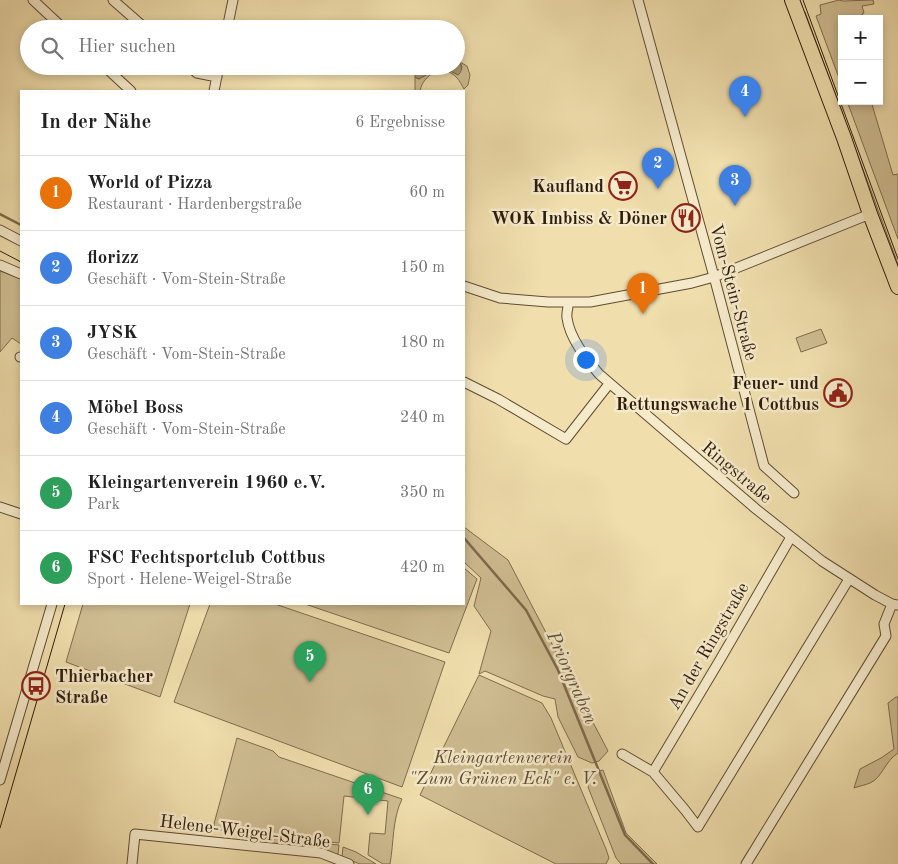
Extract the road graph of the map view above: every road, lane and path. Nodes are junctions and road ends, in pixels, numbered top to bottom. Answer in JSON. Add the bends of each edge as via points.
{"nodes":[{"id":1,"x":33,"y":0,"type":"edge"},
{"id":2,"x":113,"y":0,"type":"edge"},
{"id":3,"x":233,"y":0,"type":"edge"},
{"id":4,"x":638,"y":0,"type":"edge"},
{"id":5,"x":792,"y":0,"type":"edge"},
{"id":6,"x":54,"y":20,"type":"edge"},
{"id":7,"x":136,"y":20,"type":"edge"},
{"id":8,"x":229,"y":20,"type":"edge"},
{"id":9,"x":114,"y":75,"type":"edge"},
{"id":10,"x":207,"y":75,"type":"edge"},
{"id":11,"x":217,"y":77,"type":"joint"},
{"id":12,"x":130,"y":90,"type":"edge"},
{"id":13,"x":214,"y":90,"type":"edge"},
{"id":14,"x":870,"y":214,"type":"junction"},
{"id":15,"x":0,"y":230,"type":"edge"},
{"id":16,"x":20,"y":240,"type":"edge"},
{"id":17,"x":0,"y":265,"type":"edge"},
{"id":18,"x":20,"y":274,"type":"edge"},
{"id":19,"x":714,"y":278,"type":"junction"},
{"id":20,"x":465,"y":286,"type":"edge"},
{"id":21,"x":898,"y":287,"type":"edge"},
{"id":22,"x":564,"y":302,"type":"junction"},
{"id":23,"x":465,"y":382,"type":"edge"},
{"id":24,"x":609,"y":384,"type":"junction"},
{"id":25,"x":794,"y":493,"type":"dead end"},
{"id":26,"x":0,"y":507,"type":"edge"},
{"id":27,"x":20,"y":514,"type":"edge"},
{"id":28,"x":791,"y":537,"type":"junction"},
{"id":29,"x":850,"y":579,"type":"junction"},
{"id":30,"x":895,"y":604,"type":"edge"},
{"id":31,"x":52,"y":605,"type":"edge"},
{"id":32,"x":622,"y":754,"type":"dead end"},
{"id":33,"x":653,"y":772,"type":"junction"},
{"id":34,"x":0,"y":780,"type":"edge"},
{"id":35,"x":132,"y":864,"type":"edge"},
{"id":36,"x":350,"y":864,"type":"edge"},
{"id":37,"x":746,"y":864,"type":"edge"}],
"edges":[{"from":1,"to":6,"type":"street"},
{"from":2,"to":7,"type":"street"},
{"from":3,"to":8,"type":"street"},
{"from":4,"to":19,"type":"street","name":"Vom-Stein-Straße"},
{"from":5,"to":14,"type":"main road"},
{"from":9,"to":12,"type":"street"},
{"from":10,"to":11,"type":"street"},
{"from":11,"to":13,"type":"street"},
{"from":14,"to":19,"type":"street"},
{"from":14,"to":21,"type":"main road"},
{"from":15,"to":16,"type":"street"},
{"from":17,"to":18,"type":"street"},
{"from":19,"to":22,"type":"street","via":[[590,302]]},
{"from":19,"to":25,"type":"street","name":"Vom-Stein-Straße","via":[[764,466]]},
{"from":20,"to":22,"type":"street","via":[[500,298]]},
{"from":22,"to":24,"type":"street","name":"Ringstraße","via":[[569,308],[569,326],[579,348]]},
{"from":23,"to":24,"type":"street","via":[[566,439]]},
{"from":24,"to":28,"type":"street","name":"Ringstraße"},
{"from":26,"to":27,"type":"street"},
{"from":28,"to":29,"type":"street","name":"Ringstraße"},
{"from":28,"to":33,"type":"street","name":"An der Ringstraße"},
{"from":29,"to":30,"type":"street","name":"Ringstraße"},
{"from":29,"to":33,"type":"street","via":[[698,827]]},
{"from":30,"to":37,"type":"street","name":"Ringstraße","via":[[884,624],[886,636]]},
{"from":31,"to":34,"type":"street"},
{"from":32,"to":33,"type":"street"},
{"from":35,"to":36,"type":"street","name":"Helene-Weigel-Straße","via":[[135,834],[320,853]]}]}
